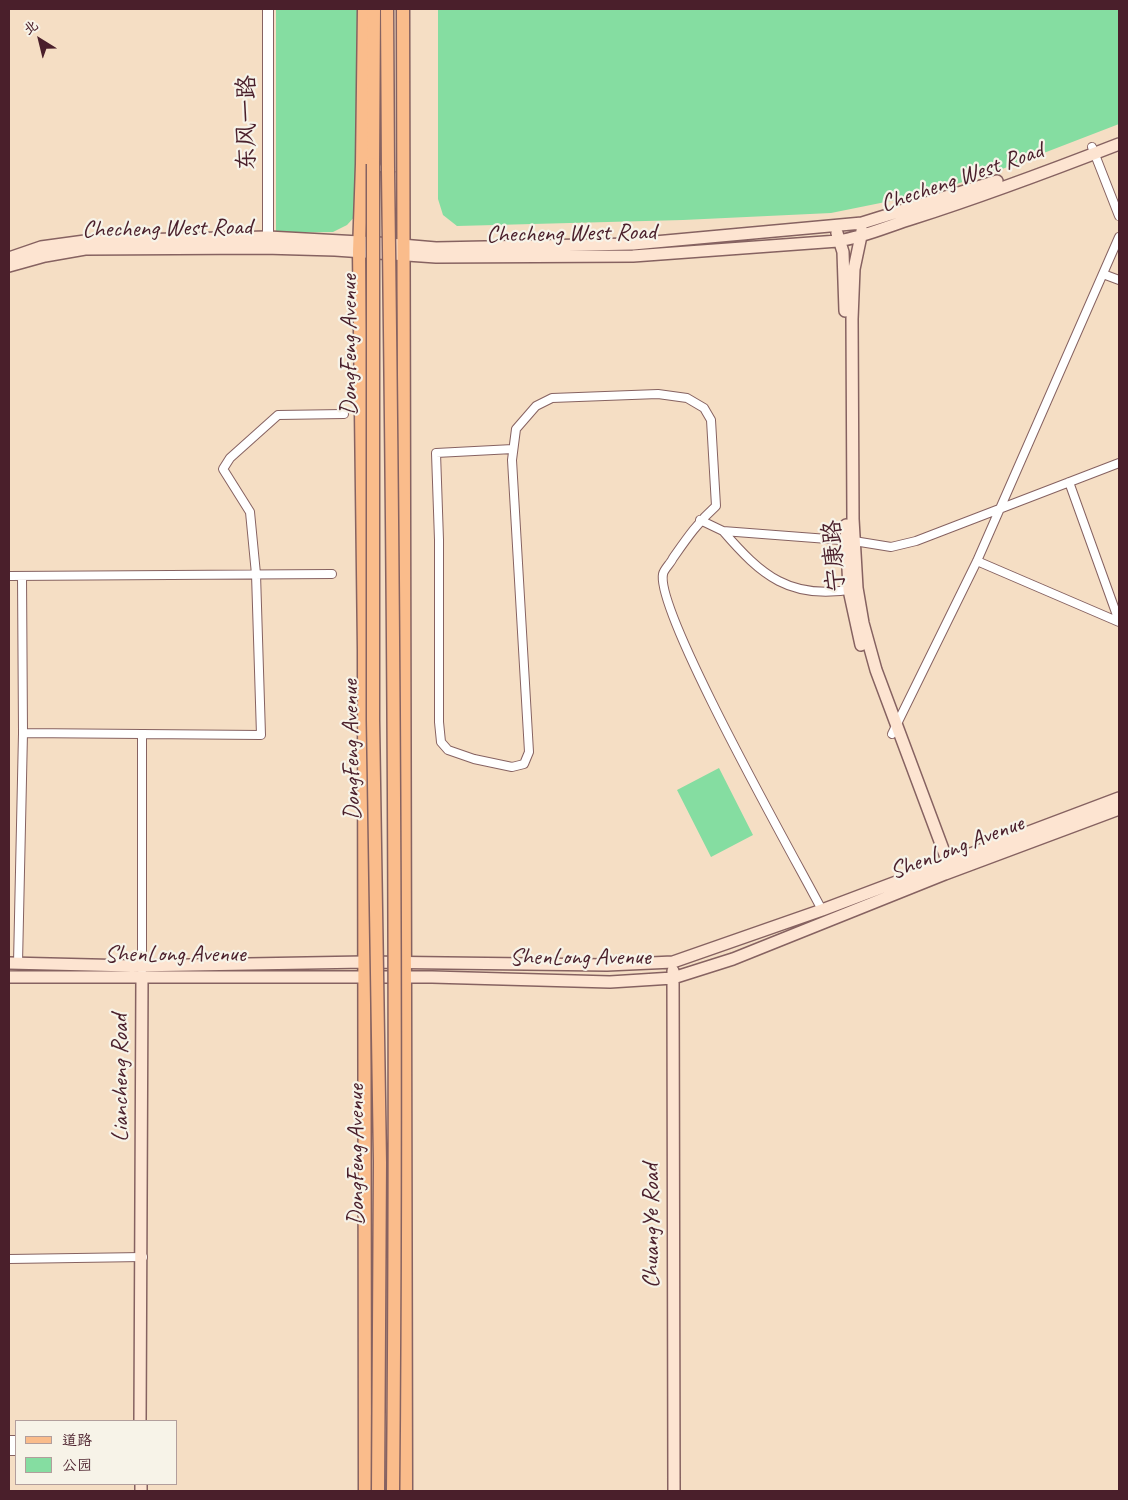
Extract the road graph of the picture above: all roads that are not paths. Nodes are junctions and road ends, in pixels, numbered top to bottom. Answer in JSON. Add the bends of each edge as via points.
{"nodes":[{"id":1,"x":268,"y":9,"type":"edge"},
{"id":2,"x":364,"y":9,"type":"edge"},
{"id":3,"x":374,"y":9,"type":"edge"},
{"id":4,"x":387,"y":9,"type":"edge"},
{"id":5,"x":403,"y":9,"type":"edge"},
{"id":6,"x":1119,"y":136,"type":"edge"},
{"id":7,"x":1119,"y":144,"type":"edge"},
{"id":8,"x":1093,"y":150,"type":"junction"},
{"id":9,"x":1119,"y":216,"type":"edge"},
{"id":10,"x":862,"y":222,"type":"junction"},
{"id":11,"x":837,"y":226,"type":"junction"},
{"id":12,"x":268,"y":237,"type":"junction"},
{"id":13,"x":862,"y":237,"type":"junction"},
{"id":14,"x":1119,"y":237,"type":"edge"},
{"id":15,"x":838,"y":241,"type":"junction"},
{"id":16,"x":359,"y":247,"type":"junction"},
{"id":17,"x":404,"y":250,"type":"junction"},
{"id":18,"x":9,"y":258,"type":"edge"},
{"id":19,"x":9,"y":266,"type":"edge"},
{"id":20,"x":1103,"y":274,"type":"junction"},
{"id":21,"x":1119,"y":280,"type":"edge"},
{"id":22,"x":344,"y":414,"type":"dead end"},
{"id":23,"x":513,"y":449,"type":"junction"},
{"id":24,"x":1119,"y":463,"type":"edge"},
{"id":25,"x":1069,"y":482,"type":"junction"},
{"id":26,"x":1001,"y":507,"type":"junction"},
{"id":27,"x":700,"y":520,"type":"junction"},
{"id":28,"x":722,"y":532,"type":"junction"},
{"id":29,"x":850,"y":540,"type":"junction"},
{"id":30,"x":977,"y":562,"type":"junction"},
{"id":31,"x":256,"y":574,"type":"junction"},
{"id":32,"x":332,"y":574,"type":"dead end"},
{"id":33,"x":9,"y":576,"type":"edge"},
{"id":34,"x":22,"y":576,"type":"junction"},
{"id":35,"x":853,"y":589,"type":"junction"},
{"id":36,"x":1119,"y":622,"type":"edge"},
{"id":37,"x":894,"y":730,"type":"junction"},
{"id":38,"x":23,"y":732,"type":"junction"},
{"id":39,"x":142,"y":734,"type":"junction"},
{"id":40,"x":1119,"y":798,"type":"edge"},
{"id":41,"x":1119,"y":809,"type":"edge"},
{"id":42,"x":946,"y":868,"type":"junction"},
{"id":43,"x":822,"y":910,"type":"junction"},
{"id":44,"x":365,"y":962,"type":"junction"},
{"id":45,"x":673,"y":962,"type":"junction"},
{"id":46,"x":13,"y":963,"type":"edge"},
{"id":47,"x":404,"y":963,"type":"junction"},
{"id":48,"x":142,"y":971,"type":"junction"},
{"id":49,"x":9,"y":977,"type":"edge"},
{"id":50,"x":365,"y":977,"type":"junction"},
{"id":51,"x":404,"y":978,"type":"junction"},
{"id":52,"x":673,"y":978,"type":"junction"},
{"id":53,"x":142,"y":1257,"type":"junction"},
{"id":54,"x":9,"y":1259,"type":"edge"},
{"id":55,"x":140,"y":1420,"type":"edge"},
{"id":56,"x":365,"y":1491,"type":"edge"},
{"id":57,"x":378,"y":1491,"type":"edge"},
{"id":58,"x":393,"y":1491,"type":"edge"},
{"id":59,"x":406,"y":1491,"type":"edge"},
{"id":60,"x":674,"y":1491,"type":"edge"}],
"edges":[{"from":1,"to":12,"type":"street","name":"东风一路"},
{"from":2,"to":16,"type":"main road"},
{"from":3,"to":57,"type":"main road","name":"DongFeng Avenue","bridge":true,"via":[[372,710],[380,1162]]},
{"from":4,"to":58,"type":"main road","name":"DongFeng Avenue","bridge":true,"via":[[395,720]]},
{"from":5,"to":17,"type":"main road"},
{"from":6,"to":8,"type":"main road","name":"Checheng West Road"},
{"from":7,"to":8,"type":"main road","name":"Checheng West Road"},
{"from":8,"to":9,"type":"street"},
{"from":8,"to":10,"type":"main road","name":"Checheng West Road"},
{"from":8,"to":13,"type":"main road","name":"Checheng West Road"},
{"from":10,"to":11,"type":"main road","name":"Checheng West Road"},
{"from":10,"to":13,"type":"main road","name":"宁康路"},
{"from":11,"to":15,"type":"main road"},
{"from":11,"to":17,"type":"main road","name":"Checheng West Road","via":[[633,244]]},
{"from":12,"to":16,"type":"main road","name":"Checheng West Road"},
{"from":12,"to":18,"type":"main road","name":"Checheng West Road","via":[[84,242],[41,247]]},
{"from":13,"to":15,"type":"main road","name":"Checheng West Road"},
{"from":13,"to":29,"type":"main road","name":"宁康路","via":[[854,269],[852,319]]},
{"from":14,"to":20,"type":"street"},
{"from":15,"to":17,"type":"main road","name":"Checheng West Road","via":[[632,256]]},
{"from":15,"to":29,"type":"main road","via":[[843,252],[844,270]]},
{"from":16,"to":17,"type":"main road","name":"Checheng West Road"},
{"from":16,"to":19,"type":"main road","name":"Checheng West Road","via":[[85,250]]},
{"from":16,"to":44,"type":"main road"},
{"from":17,"to":47,"type":"main road"},
{"from":20,"to":21,"type":"street"},
{"from":20,"to":26,"type":"street"},
{"from":22,"to":31,"type":"street","via":[[278,415],[230,458],[223,469],[250,512]]},
{"from":23,"to":23,"type":"street","via":[[516,559],[529,752],[524,764],[512,767],[448,750],[441,742],[438,722],[436,453]]},
{"from":23,"to":27,"type":"street","via":[[516,429],[536,406],[552,398],[658,394],[687,398],[704,408],[711,420],[714,439],[716,506]]},
{"from":24,"to":25,"type":"street"},
{"from":25,"to":26,"type":"street"},
{"from":25,"to":36,"type":"street"},
{"from":26,"to":29,"type":"street","via":[[916,541],[891,547]]},
{"from":26,"to":30,"type":"street"},
{"from":27,"to":28,"type":"street"},
{"from":27,"to":43,"type":"street","via":[[663,574],[674,620]]},
{"from":28,"to":29,"type":"street"},
{"from":28,"to":35,"type":"street","via":[[753,565],[790,586],[804,591]]},
{"from":29,"to":35,"type":"main road","name":"宁康路"},
{"from":30,"to":36,"type":"street"},
{"from":30,"to":37,"type":"street"},
{"from":31,"to":32,"type":"street"},
{"from":31,"to":34,"type":"street"},
{"from":31,"to":39,"type":"street","via":[[262,735]]},
{"from":33,"to":34,"type":"street"},
{"from":34,"to":38,"type":"street"},
{"from":35,"to":37,"type":"main road","name":"宁康路"},
{"from":37,"to":42,"type":"main road","name":"宁康路"},
{"from":38,"to":39,"type":"street"},
{"from":38,"to":46,"type":"street"},
{"from":39,"to":48,"type":"street","name":"Liancheng Road"},
{"from":40,"to":42,"type":"main road","name":"ShenLong Avenue"},
{"from":41,"to":42,"type":"main road","name":"ShenLong Avenue"},
{"from":42,"to":43,"type":"main road","name":"ShenLong Avenue"},
{"from":42,"to":52,"type":"main road","name":"ShenLong Avenue","via":[[733,959]]},
{"from":43,"to":45,"type":"main road","name":"ShenLong Avenue"},
{"from":44,"to":47,"type":"main road","name":"ShenLong Avenue"},
{"from":44,"to":48,"type":"main road","name":"ShenLong Avenue"},
{"from":44,"to":50,"type":"main road"},
{"from":45,"to":47,"type":"main road","name":"ShenLong Avenue","via":[[607,965]]},
{"from":45,"to":52,"type":"main road","name":"ChuangYe Road"},
{"from":46,"to":48,"type":"main road","name":"ShenLong Avenue"},
{"from":47,"to":51,"type":"main road"},
{"from":48,"to":49,"type":"main road","name":"ShenLong Avenue"},
{"from":48,"to":50,"type":"main road","name":"ShenLong Avenue"},
{"from":48,"to":53,"type":"main road","name":"Liancheng Road"},
{"from":50,"to":51,"type":"main road","name":"ShenLong Avenue"},
{"from":50,"to":56,"type":"main road"},
{"from":51,"to":52,"type":"main road","name":"ShenLong Avenue","via":[[610,982]]},
{"from":51,"to":59,"type":"main road"},
{"from":52,"to":60,"type":"main road","name":"ChuangYe Road"},
{"from":53,"to":54,"type":"street"},
{"from":53,"to":55,"type":"main road","name":"Liancheng Road"}]}
